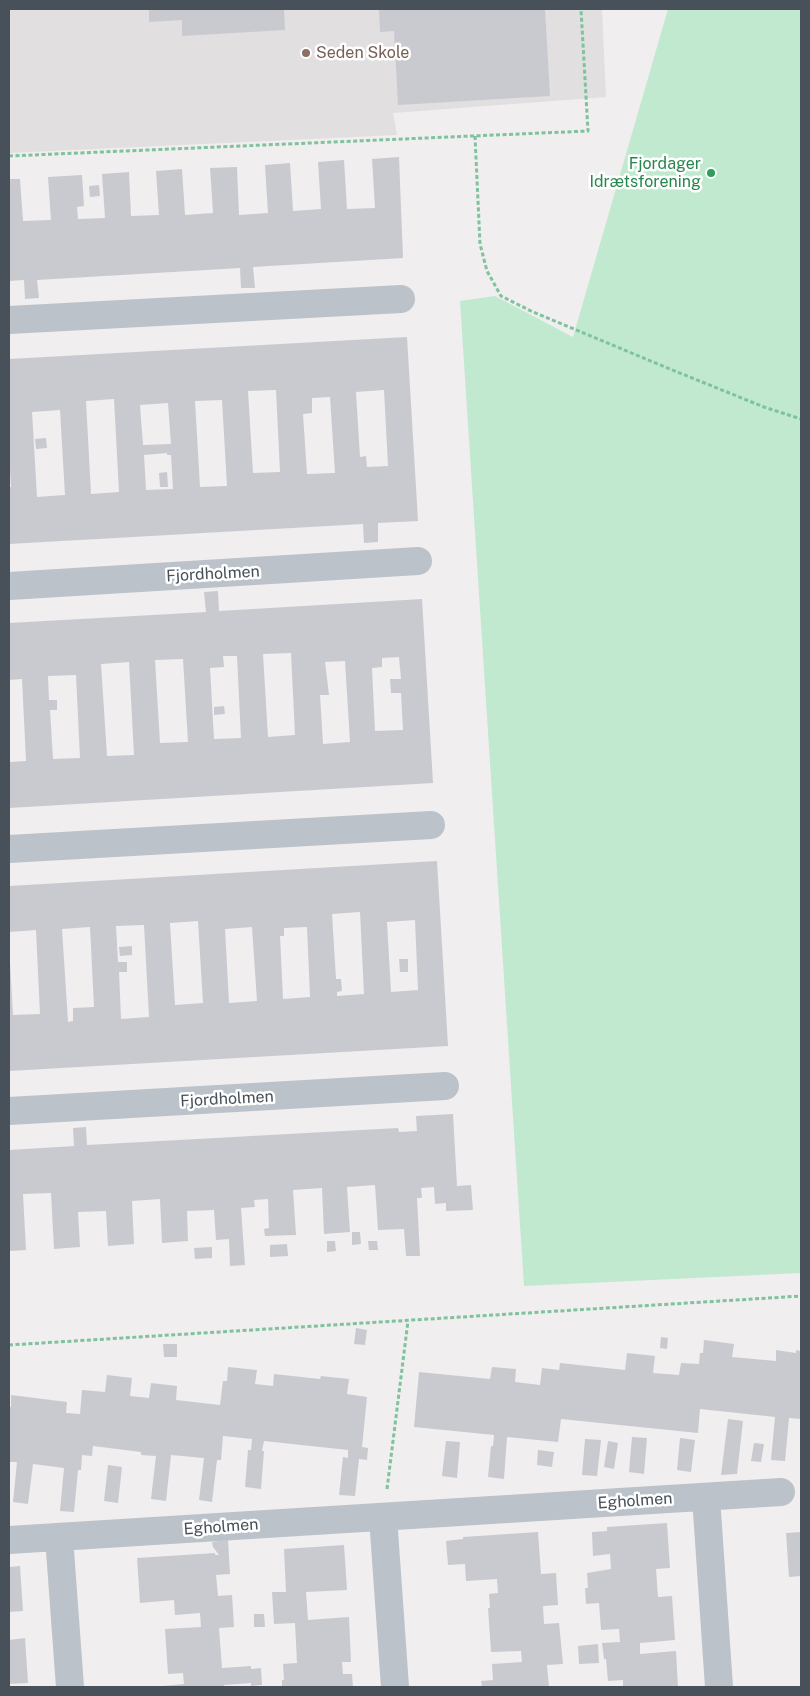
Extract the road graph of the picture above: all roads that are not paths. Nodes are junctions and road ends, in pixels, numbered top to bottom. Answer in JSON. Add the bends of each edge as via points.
{"nodes":[{"id":1,"x":401,"y":299,"type":"dead end"},
{"id":2,"x":9,"y":320,"type":"edge"},
{"id":3,"x":418,"y":561,"type":"dead end"},
{"id":4,"x":9,"y":586,"type":"edge"},
{"id":5,"x":431,"y":825,"type":"dead end"},
{"id":6,"x":9,"y":849,"type":"edge"},
{"id":7,"x":445,"y":1086,"type":"dead end"},
{"id":8,"x":9,"y":1111,"type":"edge"},
{"id":9,"x":781,"y":1492,"type":"dead end"},
{"id":10,"x":706,"y":1497,"type":"junction"},
{"id":11,"x":383,"y":1517,"type":"junction"},
{"id":12,"x":59,"y":1537,"type":"junction"},
{"id":13,"x":9,"y":1540,"type":"edge"},
{"id":14,"x":70,"y":1687,"type":"edge"},
{"id":15,"x":395,"y":1687,"type":"edge"},
{"id":16,"x":720,"y":1687,"type":"edge"}],
"edges":[{"from":1,"to":2,"type":"street"},
{"from":3,"to":4,"type":"street","name":"Fjordholmen"},
{"from":5,"to":6,"type":"street"},
{"from":7,"to":8,"type":"street","name":"Fjordholmen"},
{"from":9,"to":10,"type":"street","name":"Egholmen"},
{"from":10,"to":11,"type":"street","name":"Egholmen"},
{"from":10,"to":16,"type":"street"},
{"from":11,"to":12,"type":"street","name":"Egholmen"},
{"from":11,"to":15,"type":"street"},
{"from":12,"to":13,"type":"street","name":"Egholmen"},
{"from":12,"to":14,"type":"street"}]}
